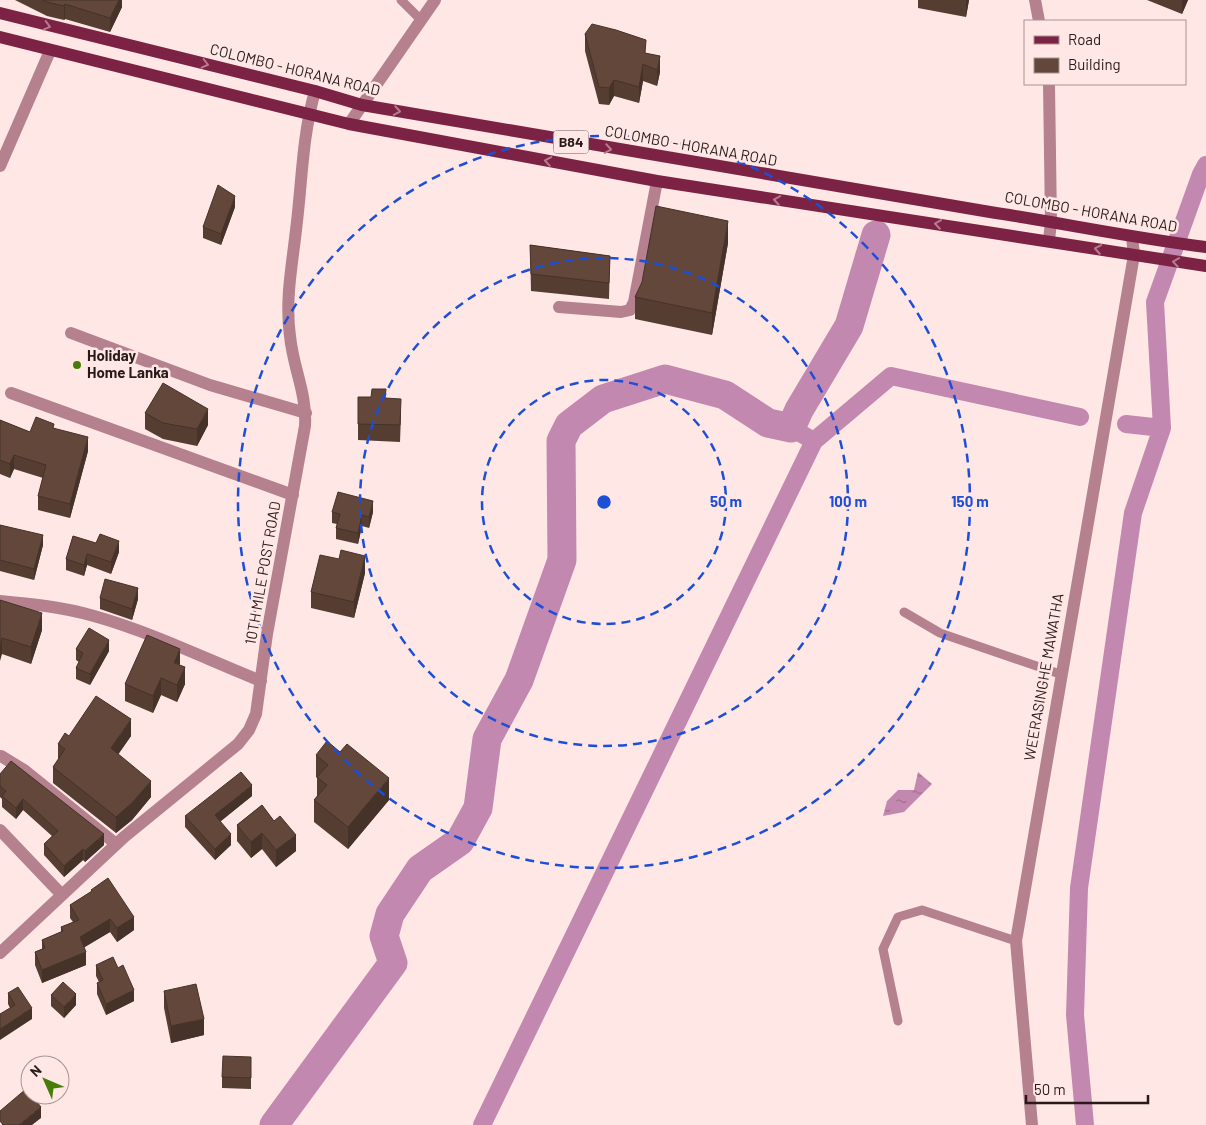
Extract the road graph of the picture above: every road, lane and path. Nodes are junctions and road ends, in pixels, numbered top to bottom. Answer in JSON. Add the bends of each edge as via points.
{"nodes":[{"id":1,"x":401,"y":0,"type":"edge"},
{"id":2,"x":434,"y":0,"type":"edge"},
{"id":3,"x":1035,"y":0,"type":"edge"},
{"id":4,"x":0,"y":13,"type":"edge"},
{"id":5,"x":421,"y":20,"type":"junction"},
{"id":6,"x":1039,"y":20,"type":"edge"},
{"id":7,"x":0,"y":37,"type":"edge"},
{"id":8,"x":50,"y":51,"type":"junction"},
{"id":9,"x":1049,"y":85,"type":"edge"},
{"id":10,"x":314,"y":91,"type":"junction"},
{"id":11,"x":362,"y":105,"type":"junction"},
{"id":12,"x":309,"y":113,"type":"junction"},
{"id":13,"x":349,"y":124,"type":"junction"},
{"id":14,"x":0,"y":166,"type":"edge"},
{"id":15,"x":657,"y":181,"type":"junction"},
{"id":16,"x":1051,"y":222,"type":"junction"},
{"id":17,"x":1132,"y":237,"type":"junction"},
{"id":18,"x":1049,"y":240,"type":"junction"},
{"id":19,"x":1206,"y":247,"type":"edge"},
{"id":20,"x":1140,"y":256,"type":"junction"},
{"id":21,"x":1206,"y":266,"type":"edge"},
{"id":22,"x":559,"y":307,"type":"dead end"},
{"id":23,"x":71,"y":333,"type":"dead end"},
{"id":24,"x":12,"y":393,"type":"dead end"},
{"id":25,"x":306,"y":412,"type":"junction"},
{"id":26,"x":294,"y":495,"type":"junction"},
{"id":27,"x":0,"y":602,"type":"edge"},
{"id":28,"x":904,"y":612,"type":"dead end"},
{"id":29,"x":1060,"y":674,"type":"junction"},
{"id":30,"x":261,"y":681,"type":"junction"},
{"id":31,"x":1,"y":756,"type":"edge"},
{"id":32,"x":0,"y":830,"type":"edge"},
{"id":33,"x":116,"y":844,"type":"junction"},
{"id":34,"x":62,"y":895,"type":"junction"},
{"id":35,"x":1016,"y":941,"type":"junction"},
{"id":36,"x":0,"y":953,"type":"edge"},
{"id":37,"x":898,"y":1020,"type":"dead end"},
{"id":38,"x":1032,"y":1125,"type":"edge"}],
"edges":[{"from":1,"to":5,"type":"lane"},
{"from":2,"to":5,"type":"street"},
{"from":3,"to":6,"type":"street"},
{"from":4,"to":10,"type":"main road","name":"COLOMBO - HORANA ROAD","number":"B84","one_way":true},
{"from":5,"to":11,"type":"street"},
{"from":7,"to":8,"type":"main road","number":"B84"},
{"from":8,"to":12,"type":"main road","number":"B84"},
{"from":8,"to":14,"type":"street"},
{"from":9,"to":16,"type":"street"},
{"from":10,"to":11,"type":"main road","name":"COLOMBO - HORANA ROAD","number":"B84"},
{"from":10,"to":12,"type":"street","name":"10TH MILE POST ROAD"},
{"from":11,"to":13,"type":"street"},
{"from":11,"to":16,"type":"main road","name":"COLOMBO - HORANA ROAD","number":"B84","one_way":true},
{"from":12,"to":13,"type":"main road","number":"B84"},
{"from":12,"to":25,"type":"street","name":"10TH MILE POST ROAD","via":[[300,167],[288,288],[290,338]]},
{"from":15,"to":13,"type":"main road","number":"B84","one_way":true},
{"from":18,"to":15,"type":"main road","number":"B84","one_way":true},
{"from":15,"to":22,"type":"street","via":[[630,310]]},
{"from":16,"to":17,"type":"main road","name":"COLOMBO - HORANA ROAD","number":"B84"},
{"from":16,"to":18,"type":"street"},
{"from":17,"to":19,"type":"main road","name":"COLOMBO - HORANA ROAD","number":"B84"},
{"from":17,"to":20,"type":"street","name":"WEERASINGHE MAWATHA"},
{"from":20,"to":18,"type":"main road","number":"B84","one_way":true},
{"from":21,"to":20,"type":"main road","number":"B84","one_way":true},
{"from":20,"to":29,"type":"street","name":"WEERASINGHE MAWATHA"},
{"from":23,"to":25,"type":"street","via":[[210,385]]},
{"from":24,"to":26,"type":"street"},
{"from":25,"to":26,"type":"street","name":"10TH MILE POST ROAD"},
{"from":26,"to":30,"type":"street","name":"10TH MILE POST ROAD"},
{"from":27,"to":30,"type":"street","via":[[42,605],[94,616],[140,631]]},
{"from":28,"to":29,"type":"lane","via":[[940,633]]},
{"from":29,"to":35,"type":"street","name":"WEERASINGHE MAWATHA"},
{"from":30,"to":33,"type":"street","name":"10TH MILE POST ROAD","via":[[256,714],[238,744]]},
{"from":31,"to":33,"type":"street","via":[[24,770]]},
{"from":32,"to":34,"type":"street"},
{"from":33,"to":34,"type":"street","name":"10TH MILE POST ROAD"},
{"from":34,"to":36,"type":"street","name":"10TH MILE POST ROAD"},
{"from":35,"to":37,"type":"lane","via":[[922,910],[898,917],[883,949]]},
{"from":35,"to":38,"type":"street","name":"WEERASINGHE MAWATHA"}]}
